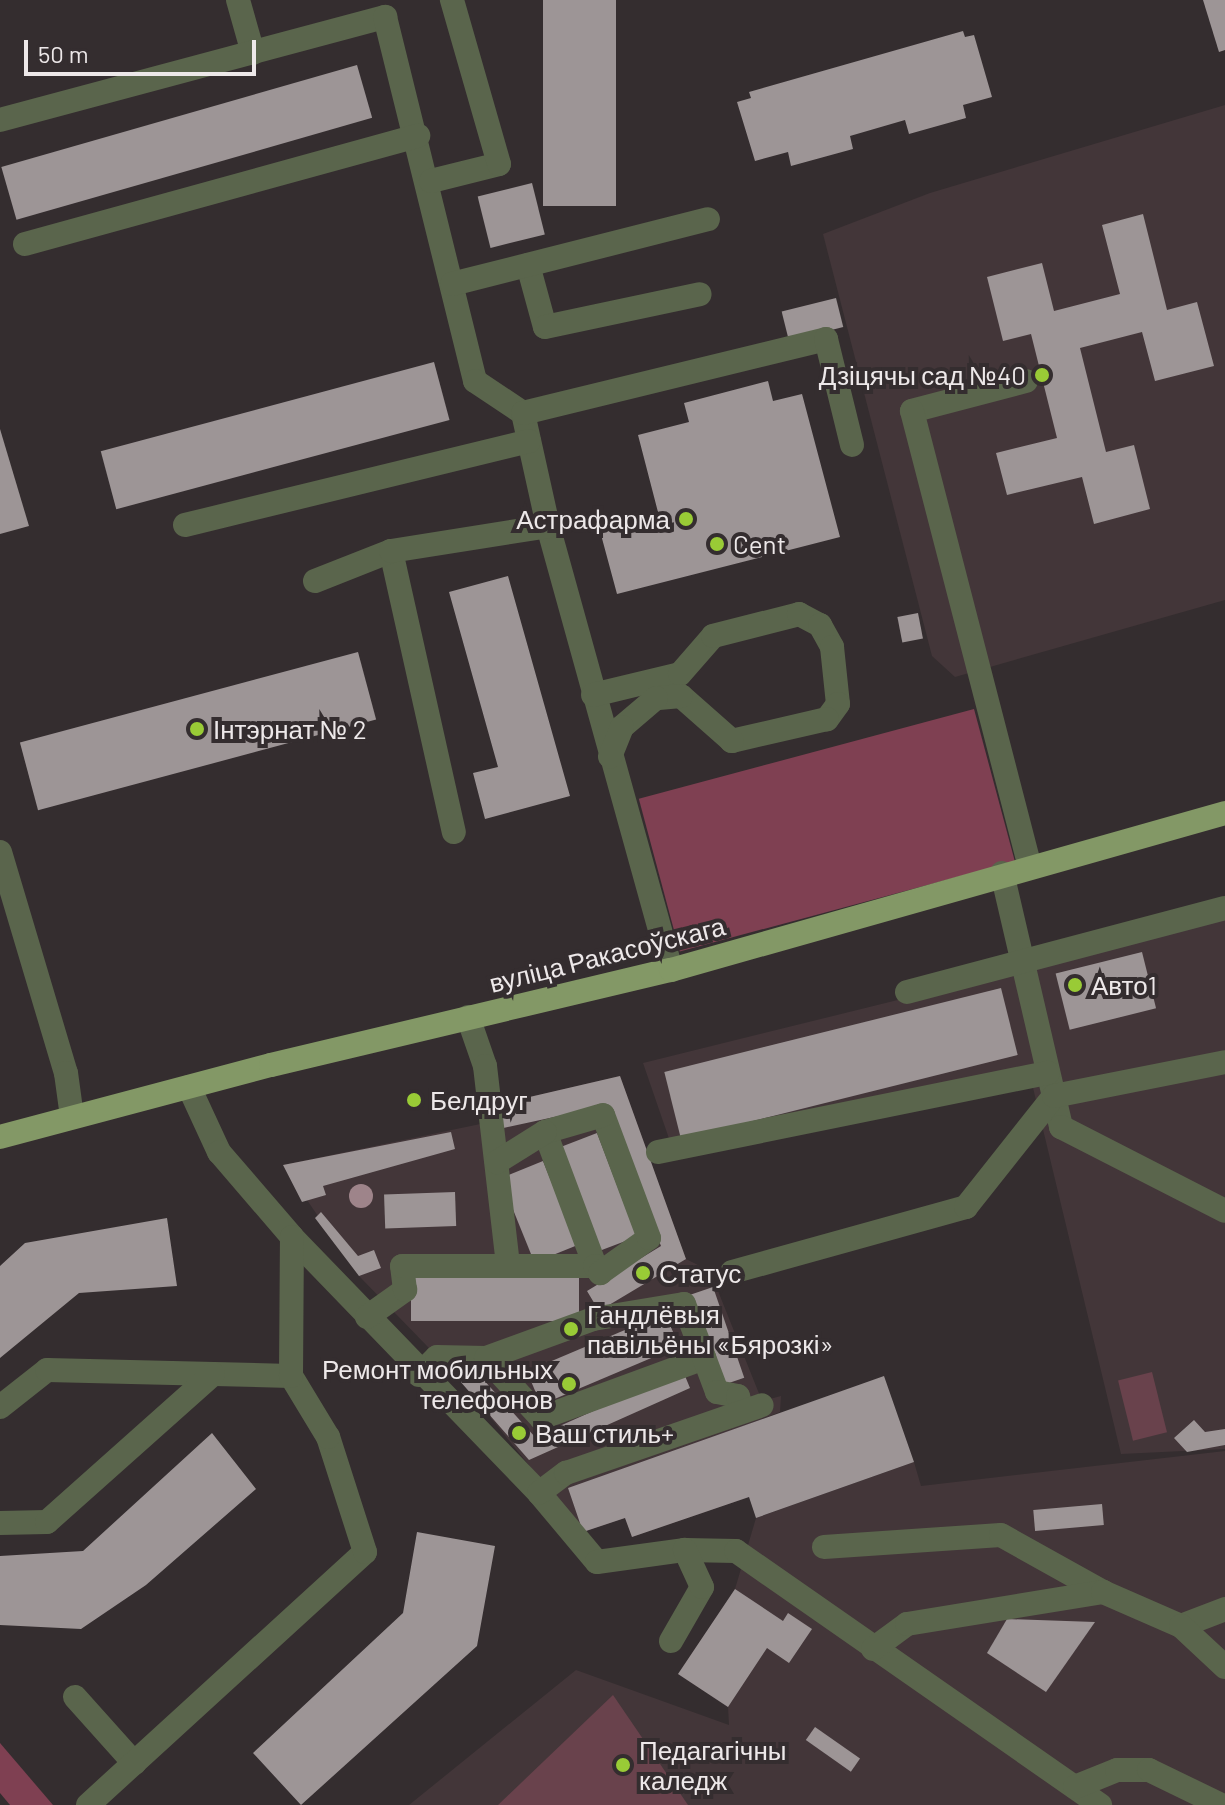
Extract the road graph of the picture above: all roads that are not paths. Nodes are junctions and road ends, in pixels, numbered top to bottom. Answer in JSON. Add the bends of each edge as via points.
{"nodes":[{"id":1,"x":238,"y":0,"type":"edge"},
{"id":2,"x":452,"y":0,"type":"edge"},
{"id":3,"x":253,"y":53,"type":"junction"},
{"id":4,"x":0,"y":120,"type":"edge"},
{"id":5,"x":418,"y":136,"type":"junction"},
{"id":6,"x":431,"y":181,"type":"junction"},
{"id":7,"x":708,"y":219,"type":"dead end"},
{"id":8,"x":25,"y":244,"type":"dead end"},
{"id":9,"x":528,"y":265,"type":"junction"},
{"id":10,"x":452,"y":284,"type":"junction"},
{"id":11,"x":700,"y":294,"type":"dead end"},
{"id":12,"x":1026,"y":381,"type":"dead end"},
{"id":13,"x":523,"y":413,"type":"junction"},
{"id":14,"x":529,"y":441,"type":"junction"},
{"id":15,"x":852,"y":445,"type":"dead end"},
{"id":16,"x":185,"y":525,"type":"dead end"},
{"id":17,"x":548,"y":526,"type":"junction"},
{"id":18,"x":391,"y":551,"type":"junction"},
{"id":19,"x":315,"y":581,"type":"dead end"},
{"id":20,"x":593,"y":695,"type":"junction"},
{"id":21,"x":610,"y":757,"type":"junction"},
{"id":22,"x":1225,"y":813,"type":"edge"},
{"id":23,"x":454,"y":832,"type":"dead end"},
{"id":24,"x":0,"y":852,"type":"edge"},
{"id":25,"x":1030,"y":866,"type":"junction"},
{"id":26,"x":1002,"y":873,"type":"junction"},
{"id":27,"x":1225,"y":908,"type":"edge"},
{"id":28,"x":1023,"y":964,"type":"junction"},
{"id":29,"x":671,"y":970,"type":"junction"},
{"id":30,"x":907,"y":992,"type":"dead end"},
{"id":31,"x":468,"y":1017,"type":"junction"},
{"id":32,"x":1225,"y":1062,"type":"edge"},
{"id":33,"x":1051,"y":1084,"type":"junction"},
{"id":34,"x":189,"y":1087,"type":"junction"},
{"id":35,"x":72,"y":1117,"type":"junction"},
{"id":36,"x":545,"y":1132,"type":"junction"},
{"id":37,"x":0,"y":1137,"type":"edge"},
{"id":38,"x":658,"y":1152,"type":"dead end"},
{"id":39,"x":497,"y":1162,"type":"junction"},
{"id":40,"x":1225,"y":1211,"type":"edge"},
{"id":41,"x":292,"y":1237,"type":"junction"},
{"id":42,"x":508,"y":1264,"type":"junction"},
{"id":43,"x":595,"y":1266,"type":"junction"},
{"id":44,"x":732,"y":1272,"type":"dead end"},
{"id":45,"x":367,"y":1317,"type":"junction"},
{"id":46,"x":486,"y":1358,"type":"junction"},
{"id":47,"x":704,"y":1358,"type":"junction"},
{"id":48,"x":213,"y":1374,"type":"junction"},
{"id":49,"x":419,"y":1375,"type":"junction"},
{"id":50,"x":291,"y":1376,"type":"junction"},
{"id":51,"x":0,"y":1407,"type":"edge"},
{"id":52,"x":539,"y":1493,"type":"junction"},
{"id":53,"x":0,"y":1523,"type":"edge"},
{"id":54,"x":824,"y":1547,"type":"dead end"},
{"id":55,"x":685,"y":1550,"type":"junction"},
{"id":56,"x":1103,"y":1592,"type":"junction"},
{"id":57,"x":1225,"y":1609,"type":"edge"},
{"id":58,"x":1181,"y":1626,"type":"junction"},
{"id":59,"x":671,"y":1641,"type":"dead end"},
{"id":60,"x":873,"y":1649,"type":"junction"},
{"id":61,"x":1225,"y":1667,"type":"edge"},
{"id":62,"x":75,"y":1697,"type":"dead end"},
{"id":63,"x":134,"y":1763,"type":"junction"},
{"id":64,"x":1075,"y":1787,"type":"junction"},
{"id":65,"x":88,"y":1805,"type":"edge"},
{"id":66,"x":1100,"y":1805,"type":"edge"},
{"id":67,"x":1221,"y":1805,"type":"edge"}],
"edges":[{"from":1,"to":3,"type":"lane"},
{"from":2,"to":6,"type":"lane","via":[[499,164]]},
{"from":3,"to":4,"type":"lane"},
{"from":3,"to":5,"type":"lane","via":[[385,17]]},
{"from":5,"to":6,"type":"lane"},
{"from":5,"to":8,"type":"lane"},
{"from":6,"to":10,"type":"lane"},
{"from":7,"to":9,"type":"lane"},
{"from":9,"to":10,"type":"lane"},
{"from":9,"to":11,"type":"lane","via":[[545,327]]},
{"from":10,"to":13,"type":"lane","via":[[475,381]]},
{"from":12,"to":25,"type":"lane","via":[[912,411]]},
{"from":13,"to":14,"type":"lane"},
{"from":13,"to":15,"type":"lane","via":[[826,339]]},
{"from":14,"to":16,"type":"lane"},
{"from":14,"to":17,"type":"lane"},
{"from":17,"to":18,"type":"lane"},
{"from":17,"to":20,"type":"lane"},
{"from":18,"to":19,"type":"lane"},
{"from":18,"to":23,"type":"lane"},
{"from":20,"to":21,"type":"lane"},
{"from":20,"to":21,"type":"lane","via":[[680,674],[713,636],[799,614],[820,625],[832,647],[838,704],[827,719],[732,741],[681,696],[656,698],[622,727]]},
{"from":21,"to":29,"type":"lane"},
{"from":22,"to":25,"type":"main road","name":"вуліца Ракасоўскага"},
{"from":24,"to":35,"type":"lane","via":[[66,1073]]},
{"from":25,"to":26,"type":"main road","name":"вуліца Ракасоўскага"},
{"from":26,"to":28,"type":"lane"},
{"from":26,"to":29,"type":"main road","name":"вуліца Ракасоўскага"},
{"from":27,"to":28,"type":"lane"},
{"from":28,"to":30,"type":"lane"},
{"from":28,"to":33,"type":"lane"},
{"from":29,"to":31,"type":"main road","name":"вуліца Ракасоўскага"},
{"from":31,"to":34,"type":"main road","name":"вуліца Ракасоўскага"},
{"from":31,"to":39,"type":"lane","via":[[485,1066]]},
{"from":32,"to":33,"type":"lane"},
{"from":33,"to":38,"type":"lane"},
{"from":33,"to":40,"type":"lane","via":[[1061,1127]]},
{"from":33,"to":44,"type":"lane","via":[[966,1207]]},
{"from":34,"to":35,"type":"main road","name":"вуліца Ракасоўскага"},
{"from":34,"to":41,"type":"lane","via":[[219,1152]]},
{"from":35,"to":37,"type":"main road","name":"вуліца Ракасоўскага"},
{"from":36,"to":39,"type":"lane"},
{"from":36,"to":43,"type":"lane"},
{"from":36,"to":43,"type":"lane","via":[[603,1115],[649,1238],[600,1273]]},
{"from":39,"to":42,"type":"lane"},
{"from":41,"to":45,"type":"lane"},
{"from":41,"to":50,"type":"lane"},
{"from":42,"to":43,"type":"lane"},
{"from":42,"to":45,"type":"lane","via":[[402,1266],[405,1290]]},
{"from":45,"to":49,"type":"lane"},
{"from":46,"to":47,"type":"lane","via":[[541,1418]]},
{"from":46,"to":47,"type":"lane","via":[[593,1319],[684,1304]]},
{"from":46,"to":49,"type":"lane","via":[[437,1357]]},
{"from":47,"to":52,"type":"lane","via":[[717,1392],[738,1396],[752,1409],[566,1473]]},
{"from":48,"to":50,"type":"lane"},
{"from":48,"to":51,"type":"lane","via":[[47,1370]]},
{"from":48,"to":53,"type":"lane","via":[[47,1522]]},
{"from":49,"to":52,"type":"lane"},
{"from":50,"to":63,"type":"lane","via":[[328,1437],[365,1552]]},
{"from":52,"to":55,"type":"lane","via":[[597,1562]]},
{"from":54,"to":56,"type":"lane","via":[[1001,1535],[1027,1544],[1067,1576]]},
{"from":55,"to":59,"type":"lane","via":[[702,1587]]},
{"from":55,"to":60,"type":"lane","via":[[736,1551]]},
{"from":56,"to":58,"type":"lane"},
{"from":56,"to":60,"type":"lane","via":[[907,1624]]},
{"from":57,"to":58,"type":"lane"},
{"from":58,"to":61,"type":"lane"},
{"from":60,"to":64,"type":"lane"},
{"from":62,"to":63,"type":"lane"},
{"from":63,"to":65,"type":"lane"},
{"from":64,"to":66,"type":"lane"},
{"from":64,"to":67,"type":"lane","via":[[1117,1770],[1149,1770]]}]}
